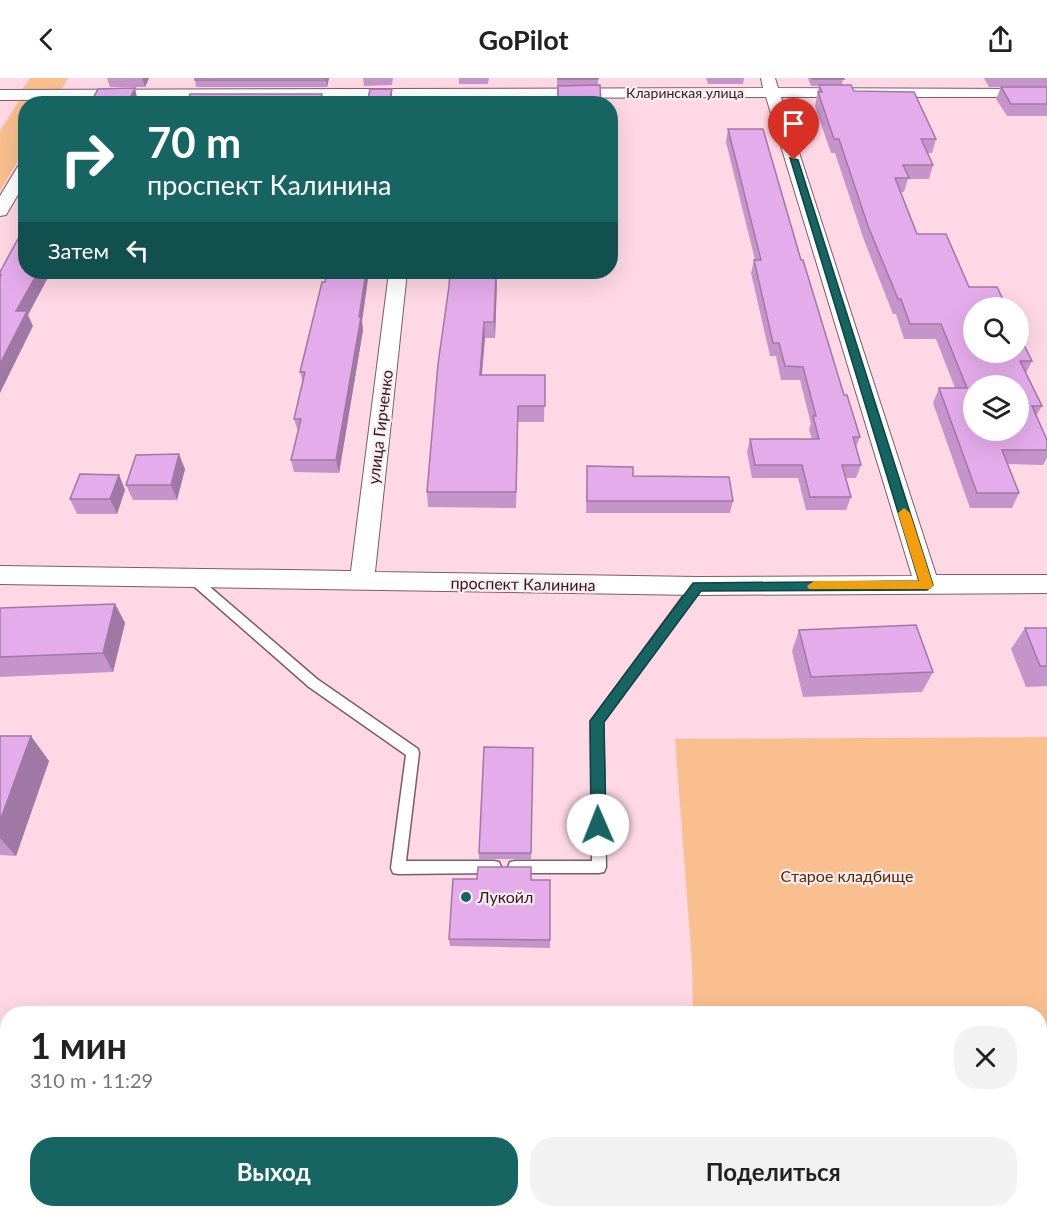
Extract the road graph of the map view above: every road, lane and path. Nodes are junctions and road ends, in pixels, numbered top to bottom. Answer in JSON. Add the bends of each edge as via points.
{"nodes":[{"id":1,"x":19,"y":78,"type":"edge"},
{"id":2,"x":76,"y":78,"type":"edge"},
{"id":3,"x":770,"y":86,"type":"edge"},
{"id":4,"x":419,"y":91,"type":"edge"},
{"id":5,"x":1047,"y":93,"type":"edge"},
{"id":6,"x":66,"y":96,"type":"edge"},
{"id":7,"x":197,"y":96,"type":"edge"},
{"id":8,"x":3,"y":99,"type":"edge"},
{"id":9,"x":18,"y":180,"type":"edge"},
{"id":10,"x":0,"y":211,"type":"edge"},
{"id":11,"x":397,"y":279,"type":"edge"},
{"id":12,"x":0,"y":575,"type":"edge"},
{"id":13,"x":192,"y":578,"type":"junction"},
{"id":14,"x":362,"y":582,"type":"junction"},
{"id":15,"x":1047,"y":584,"type":"edge"},
{"id":16,"x":927,"y":585,"type":"junction"},
{"id":17,"x":697,"y":586,"type":"junction"}],
"edges":[{"from":1,"to":8,"type":"street"},
{"from":2,"to":6,"type":"street"},
{"from":3,"to":4,"type":"street","name":"Кларинская улица"},
{"from":3,"to":5,"type":"street","name":"Кларинская улица"},
{"from":3,"to":16,"type":"street"},
{"from":4,"to":7,"type":"street","name":"Кларинская улица"},
{"from":9,"to":10,"type":"street"},
{"from":11,"to":14,"type":"street","name":"улица Гирченко"},
{"from":12,"to":13,"type":"street","name":"проспект Калинина"},
{"from":13,"to":14,"type":"street","name":"проспект Калинина"},
{"from":13,"to":17,"type":"lane","via":[[314,682],[413,753],[398,868],[599,867],[597,721]]},
{"from":14,"to":17,"type":"street","name":"проспект Калинина"},
{"from":15,"to":16,"type":"street","name":"проспект Калинина"},
{"from":16,"to":17,"type":"street","name":"проспект Калинина"}]}
